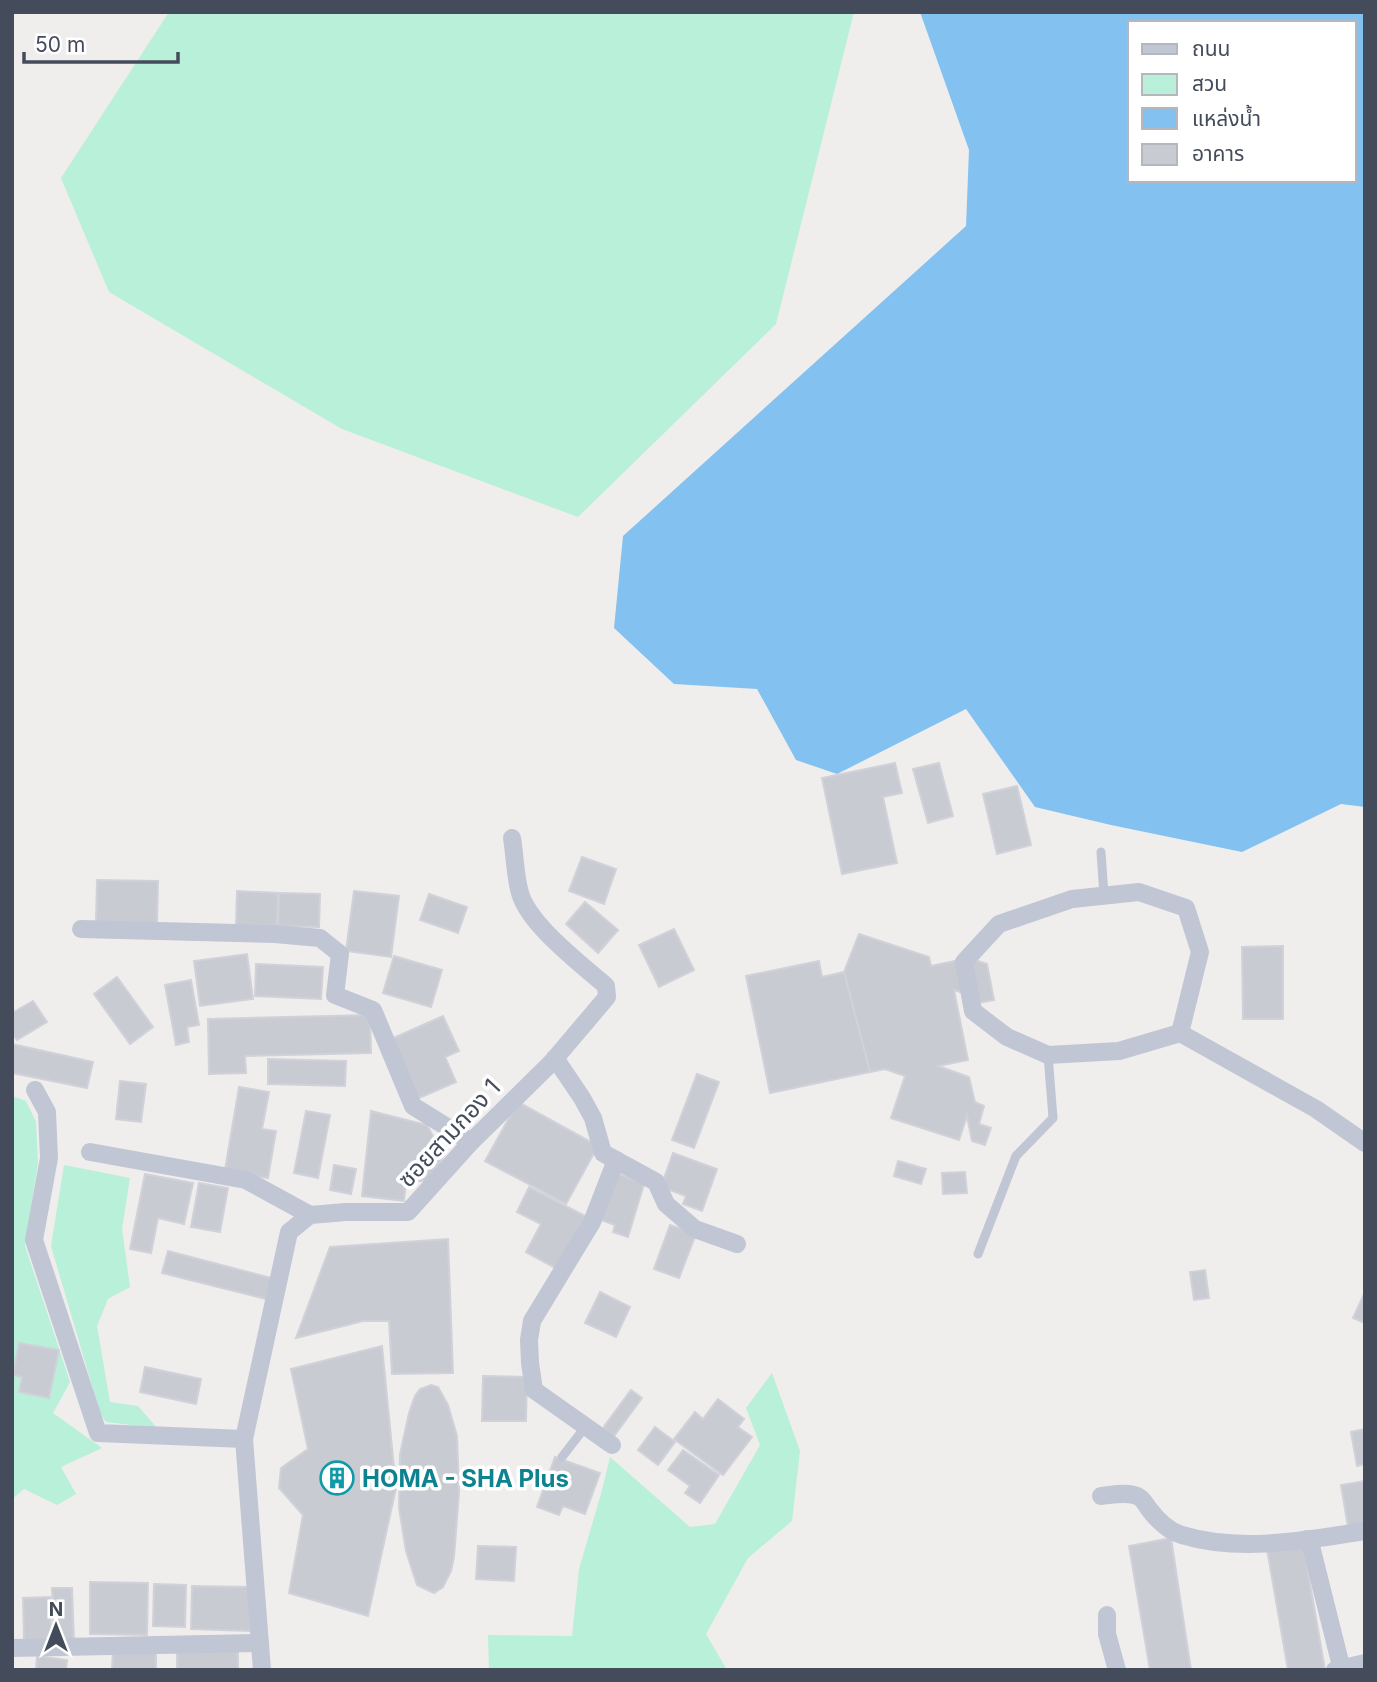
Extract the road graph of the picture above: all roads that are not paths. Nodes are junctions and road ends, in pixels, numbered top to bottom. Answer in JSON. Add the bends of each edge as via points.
{"nodes":[{"id":1,"x":512,"y":838,"type":"dead end"},
{"id":2,"x":1101,"y":852,"type":"dead end"},
{"id":3,"x":1104,"y":895,"type":"junction"},
{"id":4,"x":81,"y":929,"type":"dead end"},
{"id":5,"x":1181,"y":1033,"type":"junction"},
{"id":6,"x":1048,"y":1055,"type":"junction"},
{"id":7,"x":555,"y":1058,"type":"junction"},
{"id":8,"x":35,"y":1090,"type":"dead end"},
{"id":9,"x":471,"y":1142,"type":"junction"},
{"id":10,"x":1365,"y":1143,"type":"edge"},
{"id":11,"x":90,"y":1152,"type":"dead end"},
{"id":12,"x":616,"y":1160,"type":"junction"},
{"id":13,"x":310,"y":1215,"type":"junction"},
{"id":14,"x":737,"y":1244,"type":"dead end"},
{"id":15,"x":978,"y":1254,"type":"dead end"},
{"id":16,"x":586,"y":1426,"type":"junction"},
{"id":17,"x":244,"y":1439,"type":"junction"},
{"id":18,"x":612,"y":1446,"type":"dead end"},
{"id":19,"x":562,"y":1457,"type":"dead end"},
{"id":20,"x":1101,"y":1496,"type":"dead end"},
{"id":21,"x":1365,"y":1531,"type":"edge"},
{"id":22,"x":1307,"y":1539,"type":"junction"},
{"id":23,"x":1107,"y":1615,"type":"dead end"},
{"id":24,"x":260,"y":1643,"type":"junction"},
{"id":25,"x":12,"y":1648,"type":"edge"},
{"id":26,"x":1365,"y":1663,"type":"edge"},
{"id":27,"x":1339,"y":1669,"type":"edge"},
{"id":28,"x":262,"y":1670,"type":"edge"},
{"id":29,"x":1117,"y":1670,"type":"edge"}],
"edges":[{"from":1,"to":7,"type":"street","name":"ซอยสามกอง 1","via":[[526,908],[607,991],[607,997]]},
{"from":2,"to":3,"type":"lane"},
{"from":3,"to":5,"type":"street","via":[[1139,892],[1186,908],[1200,952]]},
{"from":3,"to":6,"type":"street","via":[[1072,899],[999,924],[964,962],[973,1011],[1007,1037]]},
{"from":4,"to":9,"type":"street","via":[[320,938],[340,954],[335,995],[373,1010],[413,1107]]},
{"from":5,"to":6,"type":"street","via":[[1119,1051]]},
{"from":5,"to":10,"type":"street","via":[[1315,1109]]},
{"from":6,"to":15,"type":"lane","via":[[1053,1118],[1016,1157]]},
{"from":7,"to":9,"type":"street","name":"ซอยสามกอง 1"},
{"from":7,"to":12,"type":"street","via":[[593,1118],[603,1153]]},
{"from":8,"to":17,"type":"street","via":[[47,1112],[49,1157],[34,1240],[98,1433]]},
{"from":9,"to":13,"type":"street","name":"ซอยสามกอง 1","via":[[408,1212]]},
{"from":11,"to":13,"type":"street","via":[[246,1180]]},
{"from":12,"to":14,"type":"street","via":[[656,1182],[666,1205],[695,1229]]},
{"from":12,"to":16,"type":"street","via":[[592,1222],[532,1321],[529,1340],[534,1390]]},
{"from":13,"to":17,"type":"street","via":[[289,1232]]},
{"from":16,"to":18,"type":"street"},
{"from":16,"to":19,"type":"lane"},
{"from":17,"to":24,"type":"street"},
{"from":20,"to":22,"type":"street","via":[[1140,1497],[1168,1528],[1212,1542],[1266,1544]]},
{"from":21,"to":22,"type":"street"},
{"from":22,"to":27,"type":"street"},
{"from":23,"to":29,"type":"street"},
{"from":24,"to":25,"type":"street"},
{"from":24,"to":28,"type":"street"},
{"from":26,"to":27,"type":"street"}]}
